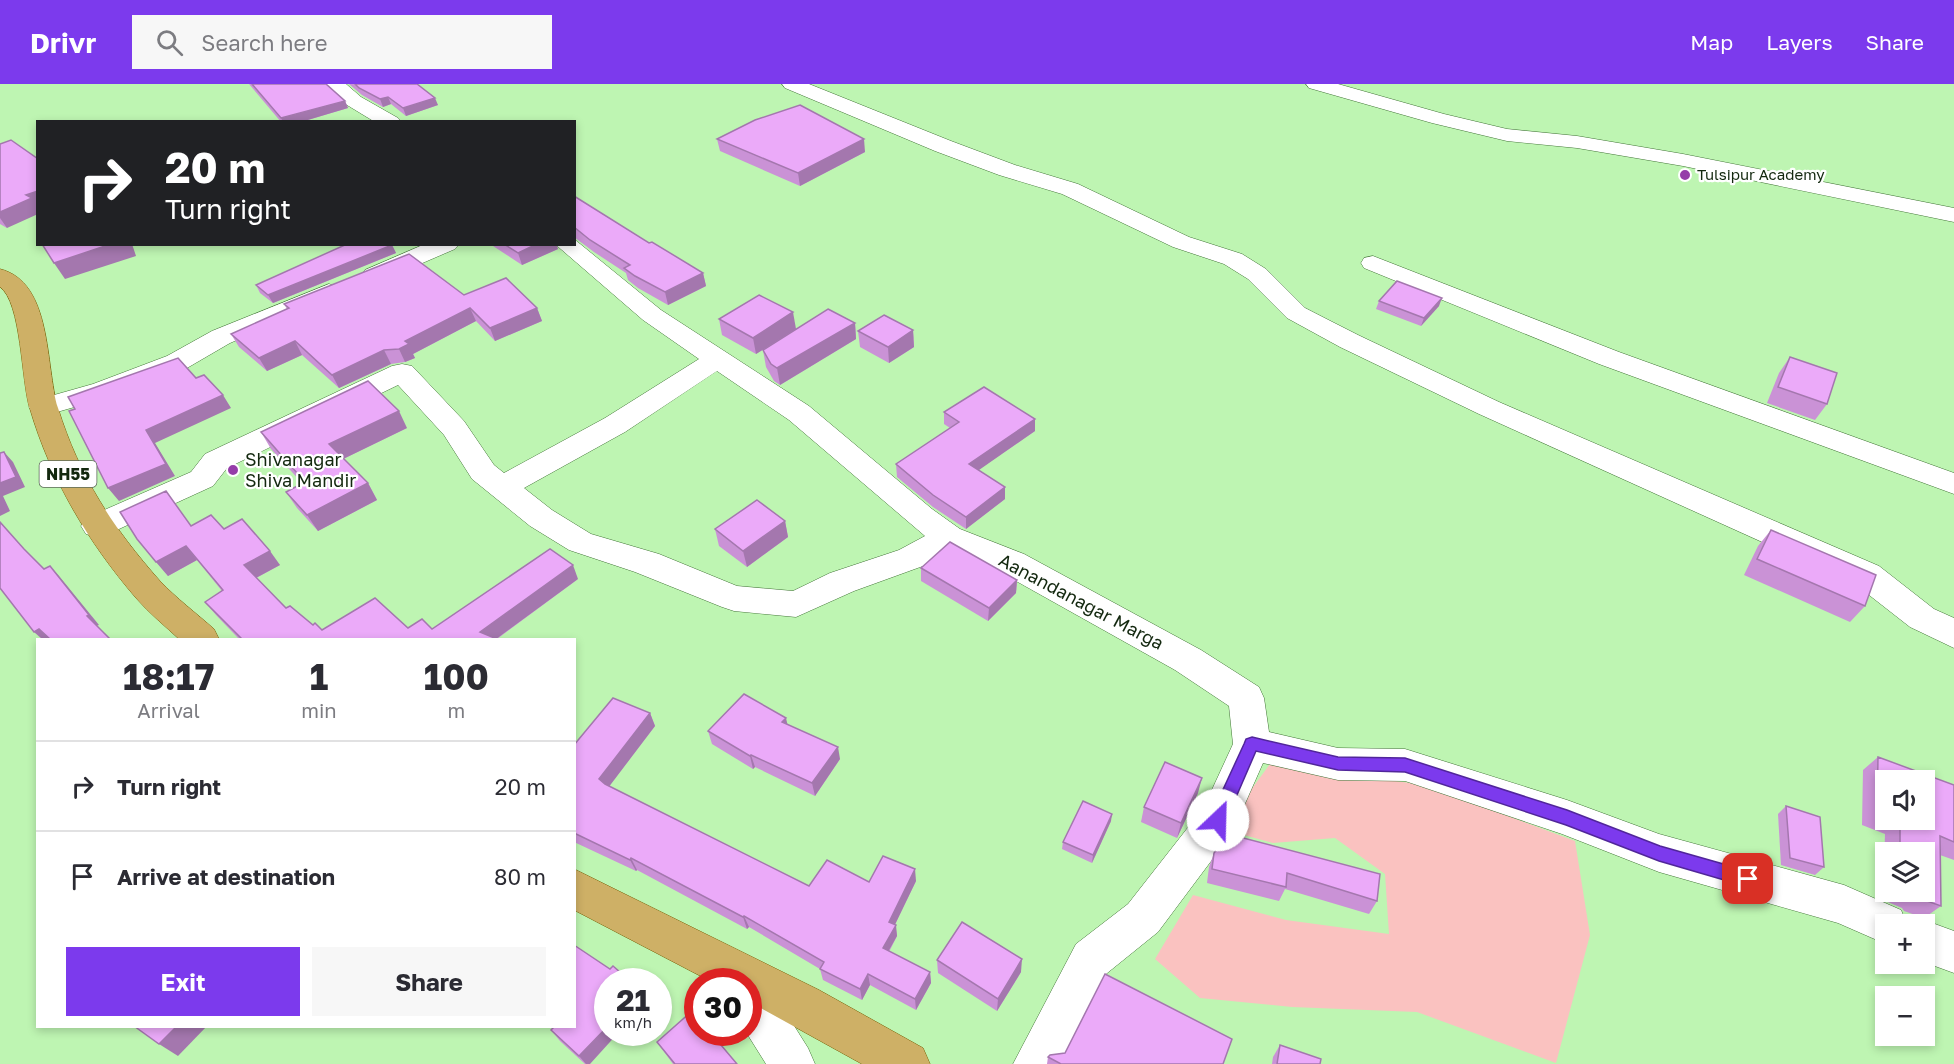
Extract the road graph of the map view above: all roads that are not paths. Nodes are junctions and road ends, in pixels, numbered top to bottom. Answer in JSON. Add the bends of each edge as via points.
{"nodes":[{"id":1,"x":334,"y":84,"type":"edge"},
{"id":2,"x":792,"y":84,"type":"edge"},
{"id":3,"x":1316,"y":84,"type":"edge"},
{"id":4,"x":387,"y":120,"type":"edge"},
{"id":5,"x":1954,"y":215,"type":"edge"},
{"id":6,"x":442,"y":246,"type":"edge"},
{"id":7,"x":569,"y":246,"type":"edge"},
{"id":8,"x":1373,"y":263,"type":"dead end"},
{"id":9,"x":0,"y":276,"type":"edge"},
{"id":10,"x":717,"y":358,"type":"junction"},
{"id":11,"x":43,"y":407,"type":"junction"},
{"id":12,"x":1954,"y":484,"type":"edge"},
{"id":13,"x":501,"y":488,"type":"junction"},
{"id":14,"x":97,"y":526,"type":"junction"},
{"id":15,"x":949,"y":537,"type":"junction"},
{"id":16,"x":1954,"y":634,"type":"edge"},
{"id":17,"x":201,"y":638,"type":"edge"},
{"id":18,"x":1252,"y":744,"type":"junction"},
{"id":19,"x":576,"y":889,"type":"edge"},
{"id":20,"x":1875,"y":919,"type":"edge"},
{"id":21,"x":1935,"y":945,"type":"edge"},
{"id":22,"x":1954,"y":952,"type":"edge"},
{"id":23,"x":718,"y":968,"type":"edge"},
{"id":24,"x":762,"y":992,"type":"edge"},
{"id":25,"x":762,"y":1015,"type":"edge"},
{"id":26,"x":792,"y":1064,"type":"edge"},
{"id":27,"x":907,"y":1064,"type":"edge"},
{"id":28,"x":1036,"y":1064,"type":"edge"}],
"edges":[{"from":1,"to":4,"type":"street"},
{"from":2,"to":16,"type":"street","via":[[943,146],[1070,189],[1181,242],[1233,259],[1257,274],[1296,312],[1349,341],[1489,408],[1867,575],[1922,618]]},
{"from":3,"to":5,"type":"street","via":[[1507,135],[1683,159]]},
{"from":6,"to":11,"type":"street","via":[[221,337],[177,362],[104,390]]},
{"from":7,"to":10,"type":"street","name":"Aanandanagar Marga","via":[[652,315]]},
{"from":8,"to":12,"type":"street","via":[[1609,358]]},
{"from":9,"to":11,"type":"main road","number":"NH55","via":[[14,285],[27,310]]},
{"from":10,"to":13,"type":"street","via":[[615,425]]},
{"from":10,"to":15,"type":"street","name":"Aanandanagar Marga","via":[[799,413]]},
{"from":11,"to":14,"type":"main road","number":"NH55","via":[[69,477]]},
{"from":13,"to":14,"type":"street","via":[[483,472],[454,428],[402,372],[216,461],[202,479]]},
{"from":13,"to":15,"type":"street","via":[[580,542],[734,598],[796,604],[842,582],[911,558]]},
{"from":14,"to":17,"type":"main road","number":"NH55","via":[[149,591]]},
{"from":15,"to":18,"type":"street","name":"Aanandanagar Marga","via":[[1012,563],[1188,660],[1246,698]]},
{"from":18,"to":20,"type":"street","via":[[1338,764],[1405,765],[1659,853],[1844,905]]},
{"from":18,"to":28,"type":"street","via":[[1218,820],[1143,918],[1091,959]]},
{"from":19,"to":23,"type":"main road"},
{"from":21,"to":22,"type":"street"},
{"from":24,"to":27,"type":"main road"},
{"from":25,"to":26,"type":"street"}]}
